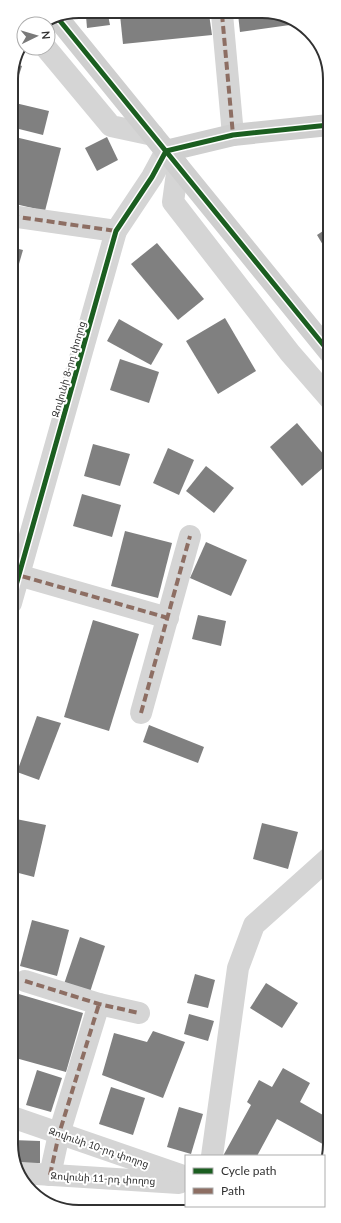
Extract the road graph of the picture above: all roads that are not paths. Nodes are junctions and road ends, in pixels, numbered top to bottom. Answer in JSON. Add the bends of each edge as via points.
{"nodes":[{"id":1,"x":222,"y":18,"type":"edge"},
{"id":2,"x":60,"y":21,"type":"edge"},
{"id":3,"x":53,"y":56,"type":"edge"},
{"id":4,"x":323,"y":126,"type":"edge"},
{"id":5,"x":233,"y":134,"type":"junction"},
{"id":6,"x":166,"y":151,"type":"junction"},
{"id":7,"x":18,"y":217,"type":"edge"},
{"id":8,"x":116,"y":231,"type":"junction"},
{"id":9,"x":323,"y":344,"type":"edge"},
{"id":10,"x":323,"y":391,"type":"edge"},
{"id":11,"x":190,"y":536,"type":"dead end"},
{"id":12,"x":18,"y":564,"type":"edge"},
{"id":13,"x":18,"y":575,"type":"edge"},
{"id":14,"x":168,"y":618,"type":"junction"},
{"id":15,"x":141,"y":713,"type":"dead end"},
{"id":16,"x":323,"y":863,"type":"edge"},
{"id":17,"x":25,"y":981,"type":"dead end"},
{"id":18,"x":99,"y":1004,"type":"junction"},
{"id":19,"x":139,"y":1013,"type":"dead end"},
{"id":20,"x":18,"y":1119,"type":"edge"},
{"id":21,"x":59,"y":1134,"type":"junction"},
{"id":22,"x":212,"y":1155,"type":"edge"},
{"id":23,"x":25,"y":1173,"type":"edge"},
{"id":24,"x":50,"y":1175,"type":"junction"},
{"id":25,"x":185,"y":1177,"type":"edge"},
{"id":26,"x":185,"y":1183,"type":"edge"}],
"edges":[{"from":1,"to":5,"type":"street"},
{"from":2,"to":6,"type":"street"},
{"from":3,"to":6,"type":"street","via":[[111,126]]},
{"from":4,"to":5,"type":"street"},
{"from":5,"to":6,"type":"street"},
{"from":6,"to":8,"type":"street","name":"Զովունի 8-րդ փողոց"},
{"from":6,"to":9,"type":"street"},
{"from":6,"to":10,"type":"street","via":[[173,202],[290,353]]},
{"from":7,"to":8,"type":"street"},
{"from":8,"to":12,"type":"street","name":"Զովունի 8-րդ փողոց"},
{"from":11,"to":14,"type":"street"},
{"from":13,"to":14,"type":"street"},
{"from":14,"to":15,"type":"street"},
{"from":16,"to":22,"type":"street","via":[[254,926],[238,968]]},
{"from":17,"to":18,"type":"street"},
{"from":18,"to":19,"type":"street"},
{"from":18,"to":21,"type":"street"},
{"from":20,"to":21,"type":"street","name":"Զովունի 10-րդ փողոց"},
{"from":21,"to":24,"type":"street"},
{"from":21,"to":25,"type":"street","name":"Զովունի 10-րդ փողոց"},
{"from":23,"to":24,"type":"street","name":"Զովունի 11-րդ փողոց"},
{"from":24,"to":26,"type":"street","name":"Զովունի 11-րդ փողոց"}]}
